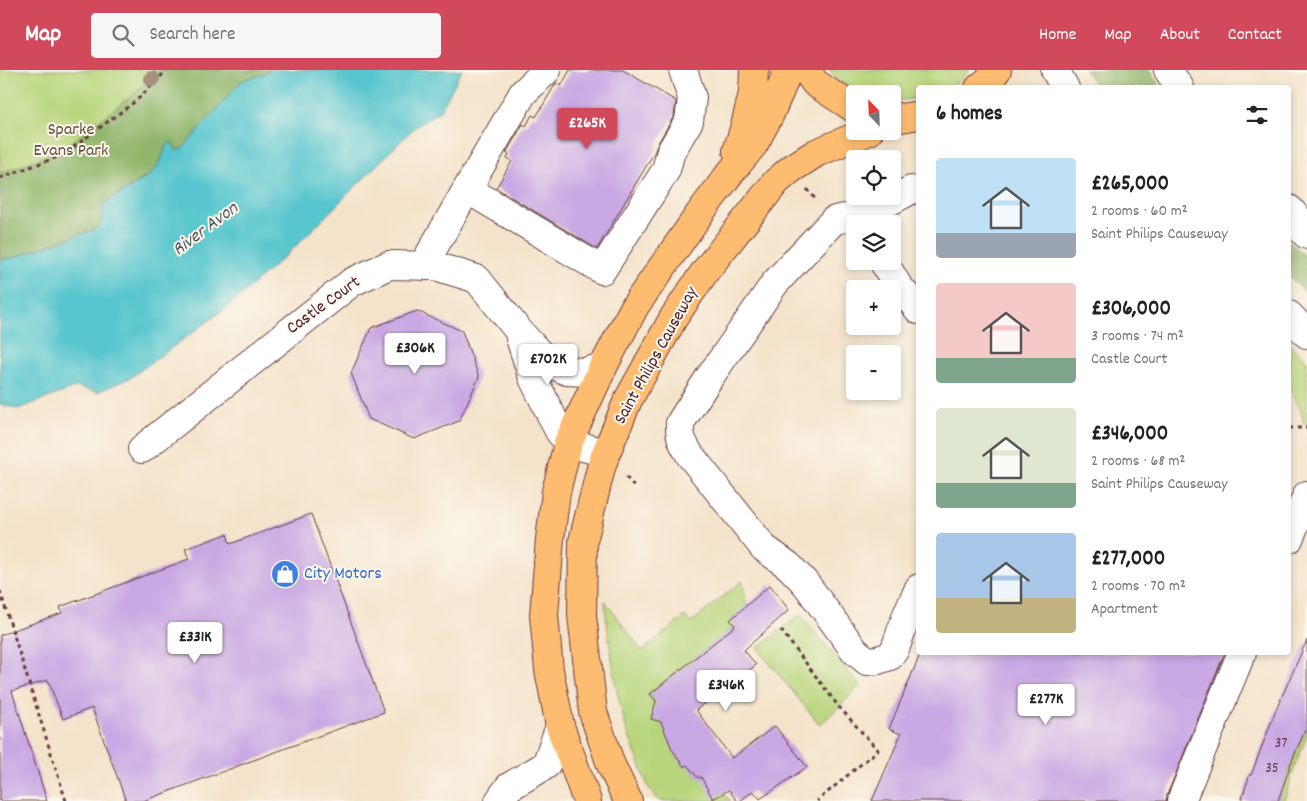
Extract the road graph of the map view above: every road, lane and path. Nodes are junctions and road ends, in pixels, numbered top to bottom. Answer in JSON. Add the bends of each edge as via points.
{"nodes":[{"id":1,"x":167,"y":70,"type":"edge"},
{"id":2,"x":547,"y":70,"type":"edge"},
{"id":3,"x":683,"y":70,"type":"edge"},
{"id":4,"x":754,"y":70,"type":"edge"},
{"id":5,"x":786,"y":70,"type":"edge"},
{"id":6,"x":806,"y":70,"type":"edge"},
{"id":7,"x":996,"y":70,"type":"edge"},
{"id":8,"x":1055,"y":70,"type":"edge"},
{"id":9,"x":1168,"y":70,"type":"edge"},
{"id":10,"x":983,"y":85,"type":"edge"},
{"id":11,"x":1063,"y":85,"type":"edge"},
{"id":12,"x":1178,"y":85,"type":"edge"},
{"id":13,"x":846,"y":102,"type":"edge"},
{"id":14,"x":847,"y":140,"type":"edge"},
{"id":15,"x":791,"y":169,"type":"junction"},
{"id":16,"x":731,"y":172,"type":"junction"},
{"id":17,"x":0,"y":178,"type":"edge"},
{"id":18,"x":467,"y":189,"type":"junction"},
{"id":19,"x":911,"y":190,"type":"dead end"},
{"id":20,"x":864,"y":215,"type":"edge"},
{"id":21,"x":846,"y":217,"type":"edge"},
{"id":22,"x":846,"y":224,"type":"edge"},
{"id":23,"x":424,"y":266,"type":"junction"},
{"id":24,"x":894,"y":270,"type":"edge"},
{"id":25,"x":909,"y":282,"type":"edge"},
{"id":26,"x":916,"y":302,"type":"edge"},
{"id":27,"x":1291,"y":318,"type":"edge"},
{"id":28,"x":518,"y":329,"type":"junction"},
{"id":29,"x":1307,"y":334,"type":"edge"},
{"id":30,"x":603,"y":367,"type":"junction"},
{"id":31,"x":1291,"y":428,"type":"edge"},
{"id":32,"x":1307,"y":428,"type":"edge"},
{"id":33,"x":568,"y":443,"type":"junction"},
{"id":34,"x":142,"y":449,"type":"dead end"},
{"id":35,"x":606,"y":453,"type":"junction"},
{"id":36,"x":1307,"y":495,"type":"edge"},
{"id":37,"x":1291,"y":534,"type":"edge"},
{"id":38,"x":0,"y":591,"type":"edge"},
{"id":39,"x":916,"y":595,"type":"edge"},
{"id":40,"x":781,"y":630,"type":"dead end"},
{"id":41,"x":1241,"y":655,"type":"edge"},
{"id":42,"x":560,"y":726,"type":"junction"},
{"id":43,"x":66,"y":801,"type":"edge"},
{"id":44,"x":499,"y":801,"type":"edge"},
{"id":45,"x":587,"y":801,"type":"edge"},
{"id":46,"x":628,"y":801,"type":"edge"},
{"id":47,"x":817,"y":801,"type":"edge"},
{"id":48,"x":1180,"y":801,"type":"edge"}],
"edges":[{"from":1,"to":17,"type":"path","via":[[137,100],[63,155]]},
{"from":2,"to":18,"type":"street","via":[[523,93]]},
{"from":3,"to":18,"type":"street","via":[[692,98],[689,121],[670,151],[666,170],[602,270]]},
{"from":4,"to":16,"type":"main road","via":[[749,110]]},
{"from":5,"to":16,"type":"main road","via":[[769,116],[754,144]]},
{"from":6,"to":13,"type":"main road","via":[[815,83]]},
{"from":7,"to":10,"type":"main road"},
{"from":8,"to":11,"type":"street"},
{"from":9,"to":12,"type":"street"},
{"from":14,"to":15,"type":"main road","name":"Saint Philips Causeway","via":[[816,153]]},
{"from":15,"to":21,"type":"path"},
{"from":15,"to":35,"type":"main road","name":"Saint Philips Causeway","via":[[776,182],[706,270],[674,317],[628,400]]},
{"from":16,"to":30,"type":"main road","via":[[635,306]]},
{"from":18,"to":23,"type":"street"},
{"from":19,"to":20,"type":"street"},
{"from":22,"to":39,"type":"street","via":[[775,283],[680,423],[679,432],[690,455],[764,548],[789,566],[806,584],[855,650],[867,660],[890,656]]},
{"from":23,"to":28,"type":"street","name":"Castle Court","via":[[435,266],[477,279]]},
{"from":23,"to":34,"type":"street","name":"Castle Court","via":[[390,265],[352,282]]},
{"from":24,"to":25,"type":"street"},
{"from":25,"to":26,"type":"street"},
{"from":27,"to":29,"type":"street"},
{"from":28,"to":30,"type":"street","name":"Castle Court","via":[[547,362],[567,372]]},
{"from":28,"to":33,"type":"street","name":"Castle Court","via":[[533,378]]},
{"from":30,"to":33,"type":"main road"},
{"from":31,"to":32,"type":"path"},
{"from":33,"to":35,"type":"street"},
{"from":33,"to":42,"type":"main road","via":[[556,492],[544,615],[549,670]]},
{"from":35,"to":46,"type":"main road","name":"Saint Philips Causeway","via":[[583,541],[582,616],[593,712],[611,765]]},
{"from":36,"to":37,"type":"street"},
{"from":38,"to":43,"type":"path"},
{"from":40,"to":47,"type":"path","via":[[839,707],[878,750]]},
{"from":41,"to":48,"type":"street"},
{"from":42,"to":44,"type":"street","via":[[546,765],[509,787]]},
{"from":42,"to":45,"type":"main road"}]}
